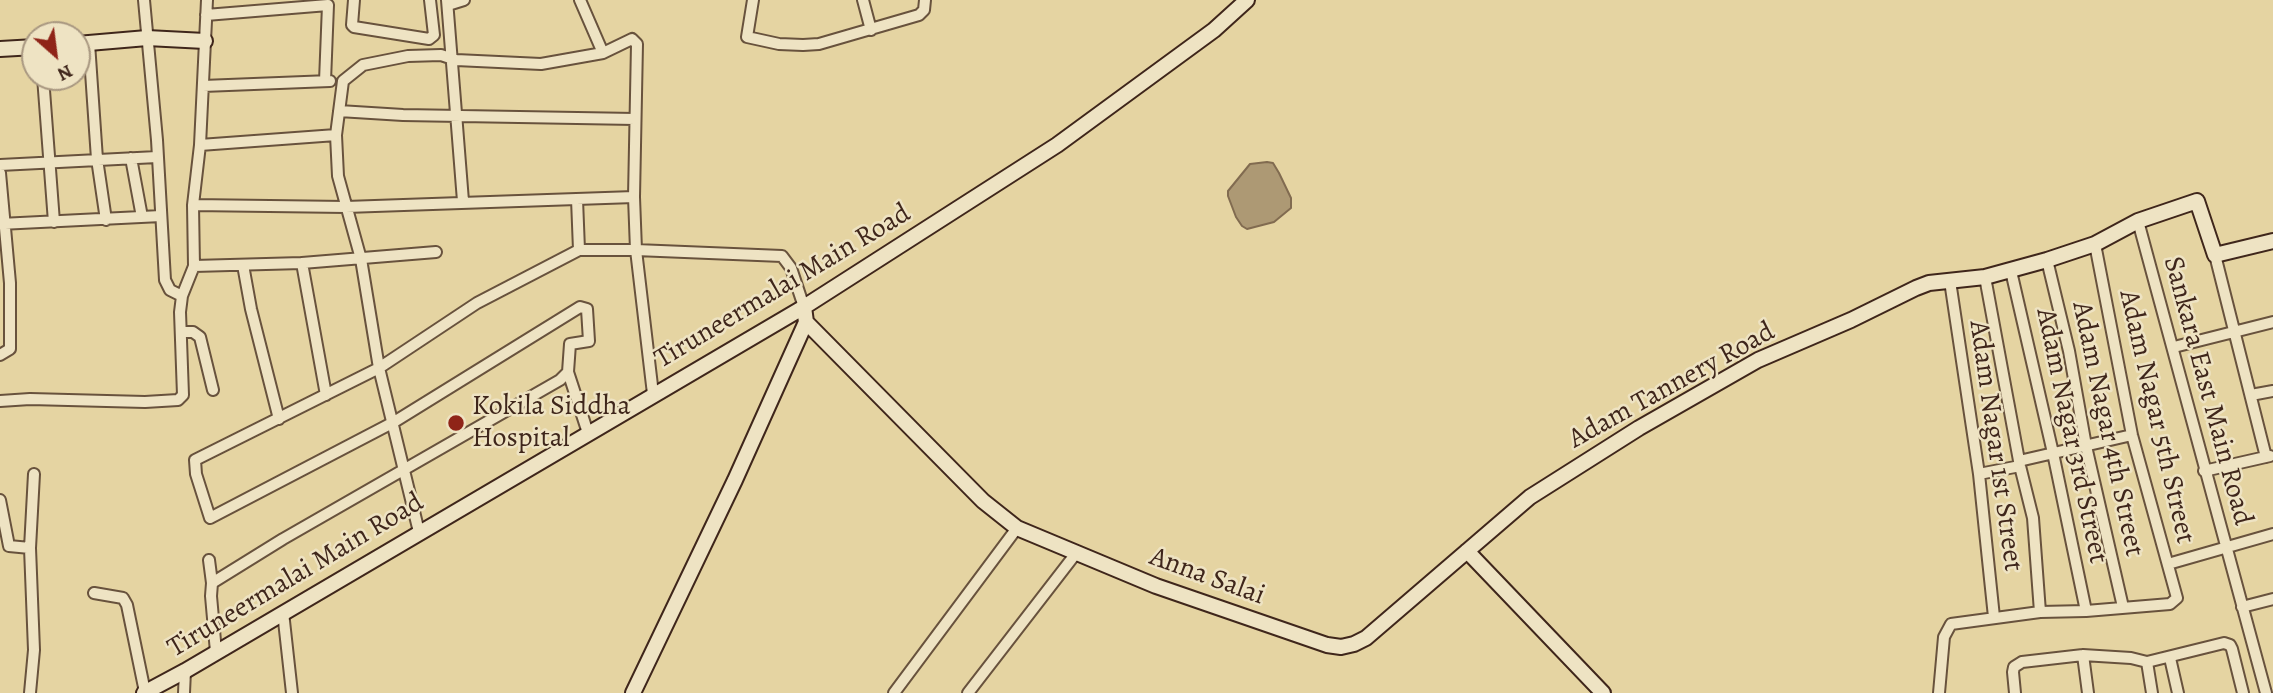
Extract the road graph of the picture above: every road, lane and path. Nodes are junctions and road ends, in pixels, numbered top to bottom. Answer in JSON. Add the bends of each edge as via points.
{"nodes":[{"id":1,"x":144,"y":0,"type":"edge"},
{"id":2,"x":207,"y":0,"type":"edge"},
{"id":3,"x":354,"y":0,"type":"edge"},
{"id":4,"x":430,"y":0,"type":"edge"},
{"id":5,"x":464,"y":0,"type":"edge"},
{"id":6,"x":580,"y":0,"type":"edge"},
{"id":7,"x":753,"y":0,"type":"edge"},
{"id":8,"x":863,"y":0,"type":"edge"},
{"id":9,"x":925,"y":0,"type":"edge"},
{"id":10,"x":1247,"y":0,"type":"edge"},
{"id":11,"x":448,"y":2,"type":"edge"},
{"id":12,"x":206,"y":15,"type":"junction"},
{"id":13,"x":871,"y":30,"type":"junction"},
{"id":14,"x":148,"y":38,"type":"junction"},
{"id":15,"x":205,"y":41,"type":"junction"},
{"id":16,"x":91,"y":43,"type":"edge"},
{"id":17,"x":21,"y":48,"type":"edge"},
{"id":18,"x":0,"y":49,"type":"edge"},
{"id":19,"x":603,"y":52,"type":"junction"},
{"id":20,"x":452,"y":59,"type":"junction"},
{"id":21,"x":343,"y":81,"type":"junction"},
{"id":22,"x":326,"y":82,"type":"junction"},
{"id":23,"x":203,"y":86,"type":"junction"},
{"id":24,"x":44,"y":91,"type":"edge"},
{"id":25,"x":89,"y":91,"type":"edge"},
{"id":26,"x":339,"y":111,"type":"junction"},
{"id":27,"x":456,"y":114,"type":"junction"},
{"id":28,"x":635,"y":119,"type":"junction"},
{"id":29,"x":336,"y":135,"type":"junction"},
{"id":30,"x":200,"y":145,"type":"junction"},
{"id":31,"x":156,"y":157,"type":"junction"},
{"id":32,"x":131,"y":158,"type":"junction"},
{"id":33,"x":97,"y":159,"type":"junction"},
{"id":34,"x":49,"y":162,"type":"junction"},
{"id":35,"x":0,"y":165,"type":"edge"},
{"id":36,"x":0,"y":173,"type":"edge"},
{"id":37,"x":634,"y":197,"type":"junction"},
{"id":38,"x":577,"y":199,"type":"junction"},
{"id":39,"x":463,"y":201,"type":"junction"},
{"id":40,"x":193,"y":205,"type":"junction"},
{"id":41,"x":346,"y":207,"type":"junction"},
{"id":42,"x":161,"y":216,"type":"junction"},
{"id":43,"x":142,"y":217,"type":"junction"},
{"id":44,"x":106,"y":219,"type":"junction"},
{"id":45,"x":2138,"y":221,"type":"junction"},
{"id":46,"x":54,"y":222,"type":"junction"},
{"id":47,"x":2,"y":224,"type":"edge"},
{"id":48,"x":2273,"y":241,"type":"edge"},
{"id":49,"x":2095,"y":244,"type":"junction"},
{"id":50,"x":579,"y":250,"type":"junction"},
{"id":51,"x":636,"y":250,"type":"junction"},
{"id":52,"x":436,"y":252,"type":"dead end"},
{"id":53,"x":2215,"y":255,"type":"junction"},
{"id":54,"x":361,"y":259,"type":"junction"},
{"id":55,"x":2047,"y":260,"type":"junction"},
{"id":56,"x":302,"y":263,"type":"junction"},
{"id":57,"x":243,"y":265,"type":"junction"},
{"id":58,"x":194,"y":266,"type":"junction"},
{"id":59,"x":2011,"y":271,"type":"junction"},
{"id":60,"x":1985,"y":278,"type":"junction"},
{"id":61,"x":1950,"y":281,"type":"junction"},
{"id":62,"x":182,"y":296,"type":"junction"},
{"id":63,"x":804,"y":307,"type":"junction"},
{"id":64,"x":2273,"y":321,"type":"edge"},
{"id":65,"x":806,"y":322,"type":"junction"},
{"id":66,"x":181,"y":332,"type":"junction"},
{"id":67,"x":2234,"y":332,"type":"junction"},
{"id":68,"x":2174,"y":347,"type":"junction"},
{"id":69,"x":0,"y":355,"type":"edge"},
{"id":70,"x":379,"y":368,"type":"junction"},
{"id":71,"x":568,"y":372,"type":"junction"},
{"id":72,"x":213,"y":390,"type":"dead end"},
{"id":73,"x":2273,"y":391,"type":"edge"},
{"id":74,"x":653,"y":394,"type":"junction"},
{"id":75,"x":326,"y":395,"type":"junction"},
{"id":76,"x":2251,"y":395,"type":"junction"},
{"id":77,"x":0,"y":401,"type":"edge"},
{"id":78,"x":279,"y":419,"type":"junction"},
{"id":79,"x":394,"y":422,"type":"junction"},
{"id":80,"x":588,"y":433,"type":"junction"},
{"id":81,"x":2132,"y":435,"type":"junction"},
{"id":82,"x":2086,"y":446,"type":"junction"},
{"id":83,"x":2053,"y":453,"type":"junction"},
{"id":84,"x":2270,"y":456,"type":"edge"},
{"id":85,"x":2020,"y":463,"type":"junction"},
{"id":86,"x":404,"y":470,"type":"junction"},
{"id":87,"x":2204,"y":471,"type":"junction"},
{"id":88,"x":34,"y":474,"type":"dead end"},
{"id":89,"x":1979,"y":474,"type":"junction"},
{"id":90,"x":0,"y":500,"type":"edge"},
{"id":91,"x":2,"y":519,"type":"edge"},
{"id":92,"x":1017,"y":528,"type":"junction"},
{"id":93,"x":419,"y":532,"type":"junction"},
{"id":94,"x":2273,"y":534,"type":"edge"},
{"id":95,"x":5,"y":547,"type":"edge"},
{"id":96,"x":2225,"y":547,"type":"junction"},
{"id":97,"x":30,"y":548,"type":"junction"},
{"id":98,"x":1467,"y":551,"type":"junction"},
{"id":99,"x":1077,"y":552,"type":"junction"},
{"id":100,"x":209,"y":560,"type":"dead end"},
{"id":101,"x":2168,"y":564,"type":"junction"},
{"id":102,"x":212,"y":583,"type":"junction"},
{"id":103,"x":94,"y":593,"type":"dead end"},
{"id":104,"x":2273,"y":599,"type":"edge"},
{"id":105,"x":2123,"y":607,"type":"junction"},
{"id":106,"x":2242,"y":607,"type":"junction"},
{"id":107,"x":2086,"y":611,"type":"junction"},
{"id":108,"x":283,"y":612,"type":"junction"},
{"id":109,"x":2040,"y":612,"type":"junction"},
{"id":110,"x":1994,"y":617,"type":"junction"},
{"id":111,"x":216,"y":652,"type":"junction"},
{"id":112,"x":2082,"y":655,"type":"junction"},
{"id":113,"x":2170,"y":658,"type":"junction"},
{"id":114,"x":2147,"y":662,"type":"junction"},
{"id":115,"x":2273,"y":670,"type":"edge"},
{"id":116,"x":185,"y":671,"type":"junction"},
{"id":117,"x":2261,"y":673,"type":"junction"},
{"id":118,"x":30,"y":693,"type":"edge"},
{"id":119,"x":144,"y":693,"type":"edge"},
{"id":120,"x":184,"y":693,"type":"edge"},
{"id":121,"x":292,"y":693,"type":"edge"},
{"id":122,"x":633,"y":693,"type":"edge"},
{"id":123,"x":894,"y":693,"type":"edge"},
{"id":124,"x":968,"y":693,"type":"edge"},
{"id":125,"x":1603,"y":693,"type":"edge"},
{"id":126,"x":1939,"y":693,"type":"edge"},
{"id":127,"x":2015,"y":693,"type":"edge"},
{"id":128,"x":2088,"y":693,"type":"edge"},
{"id":129,"x":2152,"y":693,"type":"edge"},
{"id":130,"x":2178,"y":693,"type":"edge"},
{"id":131,"x":2243,"y":693,"type":"edge"},
{"id":132,"x":2266,"y":693,"type":"edge"}],
"edges":[{"from":1,"to":14,"type":"street"},
{"from":2,"to":12,"type":"street"},
{"from":3,"to":4,"type":"street","via":[[354,27],[429,39],[434,35]]},
{"from":5,"to":11,"type":"street"},
{"from":6,"to":19,"type":"street"},
{"from":7,"to":13,"type":"street","via":[[747,37],[803,46]]},
{"from":8,"to":13,"type":"street"},
{"from":9,"to":13,"type":"street","via":[[919,15]]},
{"from":10,"to":63,"type":"street","name":"Tiruneermalai Main Road","via":[[1214,30],[1057,145]]},
{"from":11,"to":20,"type":"street"},
{"from":12,"to":15,"type":"street"},
{"from":12,"to":22,"type":"street","via":[[328,5]]},
{"from":14,"to":15,"type":"street"},
{"from":14,"to":16,"type":"street"},
{"from":14,"to":31,"type":"street"},
{"from":15,"to":23,"type":"street"},
{"from":17,"to":18,"type":"street"},
{"from":19,"to":20,"type":"street","via":[[541,64]]},
{"from":19,"to":28,"type":"street","via":[[632,39],[637,44]]},
{"from":20,"to":21,"type":"street","via":[[408,57],[363,65]]},
{"from":20,"to":27,"type":"street"},
{"from":21,"to":22,"type":"street"},
{"from":21,"to":26,"type":"street"},
{"from":22,"to":23,"type":"street"},
{"from":23,"to":30,"type":"street"},
{"from":24,"to":34,"type":"street"},
{"from":25,"to":33,"type":"street"},
{"from":26,"to":27,"type":"street"},
{"from":26,"to":29,"type":"street"},
{"from":27,"to":28,"type":"street"},
{"from":27,"to":39,"type":"street"},
{"from":28,"to":37,"type":"street"},
{"from":29,"to":30,"type":"street"},
{"from":29,"to":41,"type":"street","via":[[338,176]]},
{"from":30,"to":40,"type":"street"},
{"from":31,"to":32,"type":"street"},
{"from":31,"to":42,"type":"street"},
{"from":32,"to":33,"type":"street"},
{"from":32,"to":43,"type":"street"},
{"from":33,"to":34,"type":"street"},
{"from":33,"to":44,"type":"street"},
{"from":34,"to":35,"type":"street"},
{"from":34,"to":46,"type":"street"},
{"from":36,"to":47,"type":"street"},
{"from":37,"to":38,"type":"street"},
{"from":37,"to":51,"type":"street"},
{"from":38,"to":39,"type":"street"},
{"from":38,"to":50,"type":"street"},
{"from":39,"to":41,"type":"street"},
{"from":40,"to":41,"type":"street"},
{"from":40,"to":58,"type":"street"},
{"from":41,"to":54,"type":"street"},
{"from":42,"to":43,"type":"street"},
{"from":42,"to":62,"type":"street","via":[[165,280],[170,290]]},
{"from":43,"to":44,"type":"street"},
{"from":44,"to":46,"type":"street"},
{"from":45,"to":49,"type":"street","name":"Adam Tannery Road"},
{"from":45,"to":53,"type":"street","name":"Adam Tannery Road","via":[[2197,201]]},
{"from":45,"to":68,"type":"street","name":"Sankara East Main Road"},
{"from":46,"to":47,"type":"street"},
{"from":47,"to":69,"type":"street","via":[[10,283],[10,349]]},
{"from":48,"to":53,"type":"street"},
{"from":49,"to":55,"type":"street","name":"Adam Tannery Road"},
{"from":49,"to":81,"type":"street","name":"Adam Nagar 5th Street"},
{"from":50,"to":51,"type":"street"},
{"from":50,"to":70,"type":"street","via":[[477,303]]},
{"from":51,"to":63,"type":"street","via":[[782,256],[791,268]]},
{"from":51,"to":74,"type":"street"},
{"from":52,"to":54,"type":"street"},
{"from":53,"to":67,"type":"street"},
{"from":54,"to":56,"type":"street"},
{"from":54,"to":70,"type":"street"},
{"from":55,"to":59,"type":"street","name":"Adam Tannery Road"},
{"from":55,"to":82,"type":"street","name":"Adam Nagar 4th Street"},
{"from":56,"to":57,"type":"street"},
{"from":56,"to":75,"type":"street"},
{"from":57,"to":58,"type":"street"},
{"from":57,"to":78,"type":"street"},
{"from":58,"to":62,"type":"street"},
{"from":59,"to":60,"type":"street","name":"Adam Tannery Road"},
{"from":59,"to":83,"type":"street","name":"Adam Nagar 3rd Street"},
{"from":60,"to":61,"type":"street","name":"Adam Tannery Road"},
{"from":60,"to":85,"type":"street"},
{"from":61,"to":89,"type":"street","name":"Adam Nagar 1st Street"},
{"from":61,"to":98,"type":"street","name":"Adam Tannery Road","via":[[1916,288],[1758,360],[1530,497]]},
{"from":62,"to":66,"type":"street"},
{"from":63,"to":65,"type":"street"},
{"from":63,"to":74,"type":"street","name":"Tiruneermalai Main Road"},
{"from":64,"to":67,"type":"street"},
{"from":65,"to":92,"type":"street","name":"Anna Salai","via":[[982,500]]},
{"from":65,"to":122,"type":"street"},
{"from":66,"to":72,"type":"street","via":[[200,337]]},
{"from":66,"to":77,"type":"street","via":[[184,390],[178,400]]},
{"from":67,"to":68,"type":"street"},
{"from":67,"to":76,"type":"street"},
{"from":68,"to":87,"type":"street","name":"Sankara East Main Road"},
{"from":70,"to":75,"type":"street"},
{"from":70,"to":79,"type":"street"},
{"from":71,"to":79,"type":"street","via":[[570,344],[589,341],[584,306]]},
{"from":71,"to":80,"type":"street"},
{"from":71,"to":86,"type":"street"},
{"from":73,"to":76,"type":"street"},
{"from":74,"to":80,"type":"street","name":"Tiruneermalai Main Road"},
{"from":75,"to":78,"type":"street"},
{"from":76,"to":84,"type":"street"},
{"from":78,"to":79,"type":"street","via":[[195,460],[210,518]]},
{"from":79,"to":86,"type":"street"},
{"from":80,"to":93,"type":"street","name":"Tiruneermalai Main Road"},
{"from":81,"to":82,"type":"street"},
{"from":81,"to":101,"type":"street","name":"Adam Nagar 5th Street"},
{"from":82,"to":83,"type":"street"},
{"from":82,"to":105,"type":"street","name":"Adam Nagar 4th Street"},
{"from":83,"to":85,"type":"street"},
{"from":83,"to":107,"type":"street","name":"Adam Nagar 3rd Street"},
{"from":84,"to":87,"type":"street"},
{"from":85,"to":89,"type":"street"},
{"from":85,"to":109,"type":"street","via":[[2033,517]]},
{"from":86,"to":93,"type":"street"},
{"from":86,"to":102,"type":"street"},
{"from":87,"to":96,"type":"street","name":"Sankara East Main Road"},
{"from":88,"to":97,"type":"street"},
{"from":89,"to":110,"type":"street","name":"Adam Nagar 1st Street"},
{"from":90,"to":91,"type":"street"},
{"from":91,"to":95,"type":"street"},
{"from":92,"to":99,"type":"street","name":"Anna Salai"},
{"from":92,"to":123,"type":"street"},
{"from":93,"to":108,"type":"street","name":"Tiruneermalai Main Road"},
{"from":94,"to":96,"type":"street"},
{"from":95,"to":97,"type":"street"},
{"from":96,"to":101,"type":"street"},
{"from":96,"to":106,"type":"street","name":"Sankara East Main Road"},
{"from":97,"to":118,"type":"street","via":[[34,650]]},
{"from":98,"to":99,"type":"street","name":"Anna Salai","via":[[1366,638],[1341,647],[1156,586]]},
{"from":98,"to":125,"type":"street"},
{"from":99,"to":124,"type":"street"},
{"from":100,"to":102,"type":"street"},
{"from":101,"to":105,"type":"street","name":"Adam Nagar 5th Street","via":[[2177,598],[2170,604]]},
{"from":102,"to":111,"type":"street"},
{"from":103,"to":119,"type":"street","via":[[123,598],[127,604]]},
{"from":104,"to":106,"type":"street"},
{"from":105,"to":107,"type":"street"},
{"from":106,"to":117,"type":"street","name":"Sankara East Main Road"},
{"from":107,"to":109,"type":"street"},
{"from":108,"to":111,"type":"street","name":"Tiruneermalai Main Road"},
{"from":108,"to":121,"type":"street"},
{"from":109,"to":110,"type":"street"},
{"from":110,"to":126,"type":"street","via":[[1958,622],[1948,628]]},
{"from":111,"to":116,"type":"street","name":"Tiruneermalai Main Road"},
{"from":112,"to":114,"type":"street"},
{"from":112,"to":127,"type":"street","via":[[2022,662],[2012,672]]},
{"from":112,"to":128,"type":"street"},
{"from":113,"to":114,"type":"street"},
{"from":113,"to":130,"type":"street"},
{"from":113,"to":131,"type":"street","via":[[2230,645]]},
{"from":114,"to":129,"type":"street"},
{"from":115,"to":117,"type":"street"},
{"from":116,"to":119,"type":"street","name":"Tiruneermalai Main Road"},
{"from":116,"to":120,"type":"street"},
{"from":117,"to":132,"type":"street","name":"Sankara East Main Road"}]}
